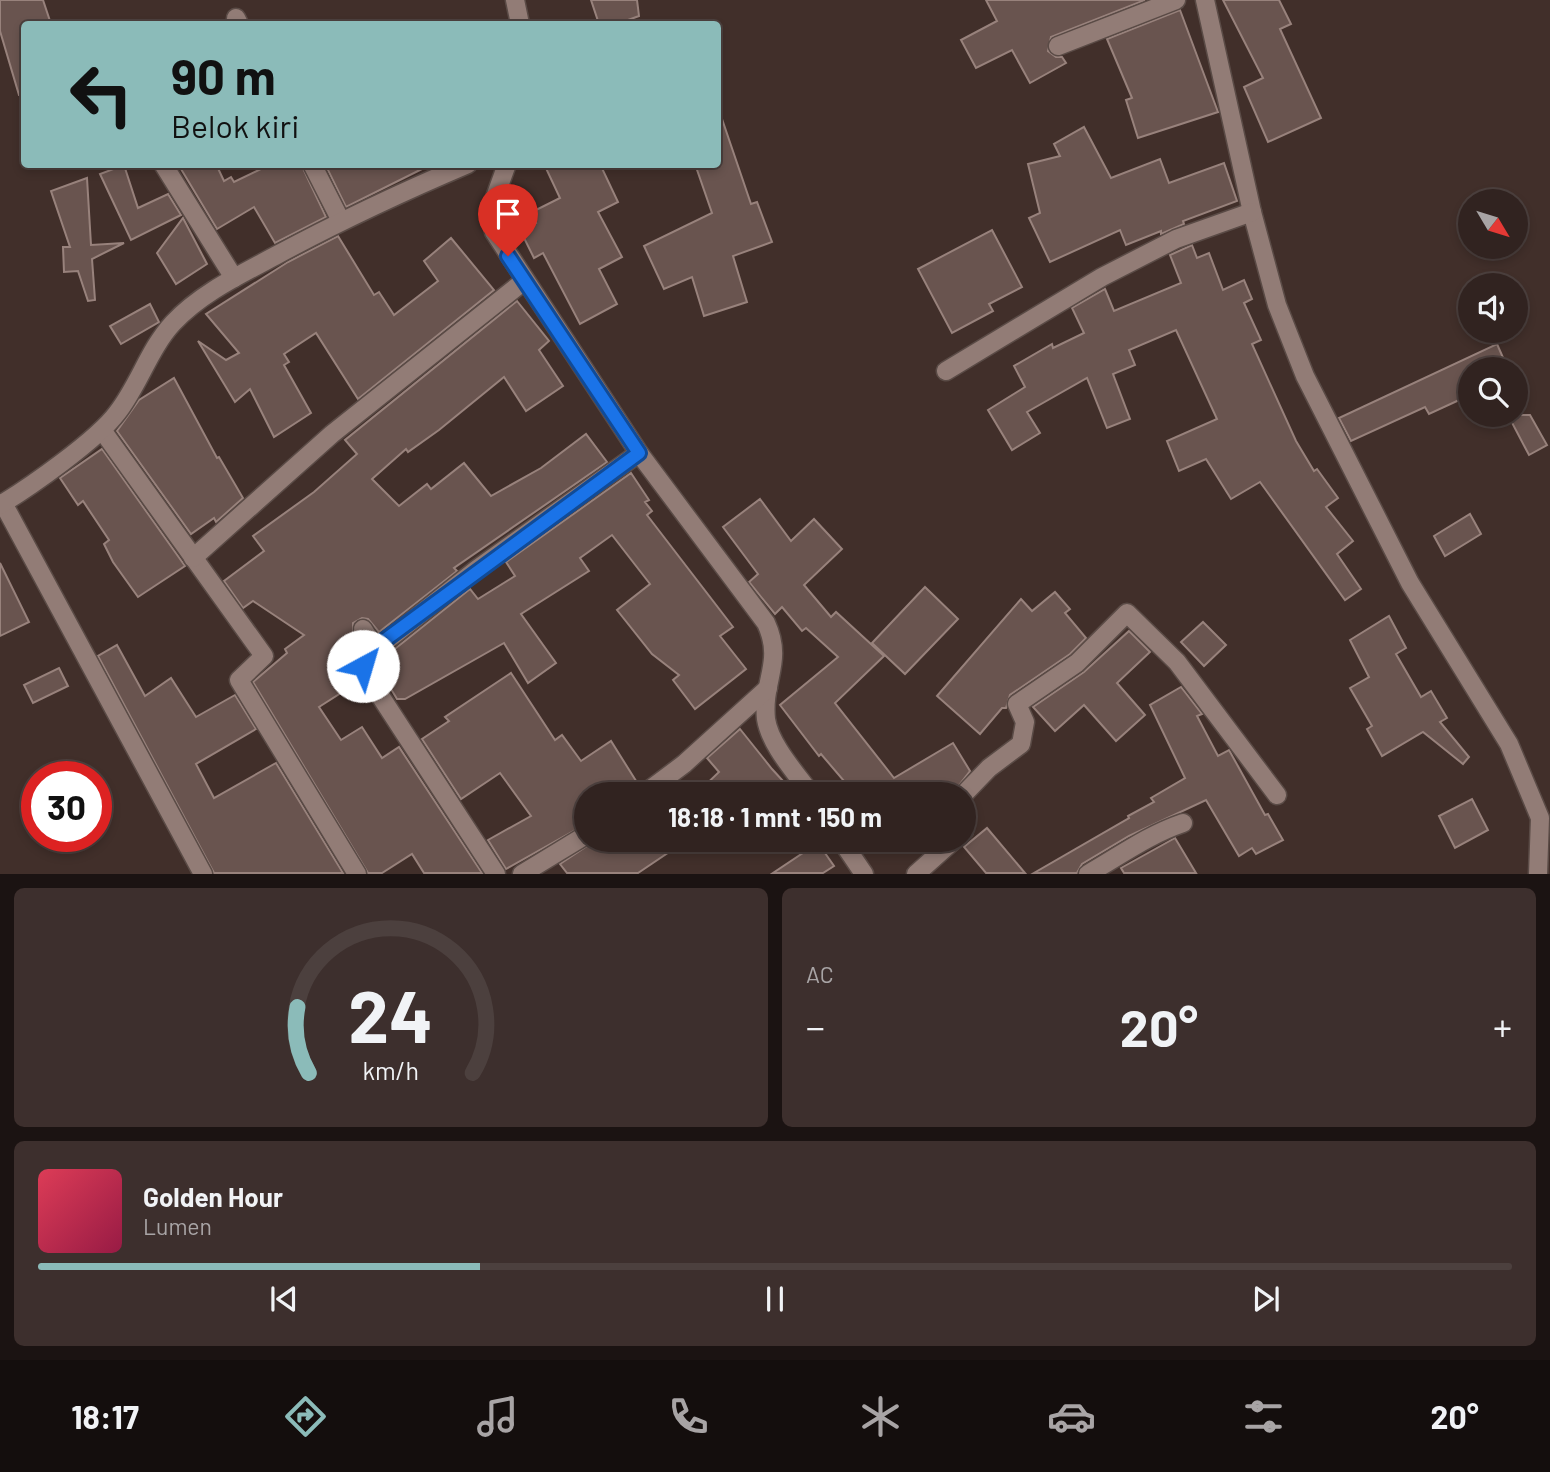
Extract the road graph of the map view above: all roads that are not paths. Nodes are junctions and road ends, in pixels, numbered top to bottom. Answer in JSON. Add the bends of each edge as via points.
{"nodes":[{"id":1,"x":515,"y":0,"type":"edge"},
{"id":2,"x":1176,"y":0,"type":"edge"},
{"id":3,"x":1205,"y":0,"type":"edge"},
{"id":4,"x":519,"y":21,"type":"edge"},
{"id":5,"x":1058,"y":46,"type":"dead end"},
{"id":6,"x":165,"y":168,"type":"edge"},
{"id":7,"x":314,"y":168,"type":"edge"},
{"id":8,"x":459,"y":168,"type":"edge"},
{"id":9,"x":505,"y":168,"type":"edge"},
{"id":10,"x":1252,"y":212,"type":"junction"},
{"id":11,"x":341,"y":220,"type":"junction"},
{"id":12,"x":234,"y":278,"type":"junction"},
{"id":13,"x":524,"y":281,"type":"junction"},
{"id":14,"x":946,"y":371,"type":"dead end"},
{"id":15,"x":102,"y":430,"type":"junction"},
{"id":16,"x":639,"y":453,"type":"junction"},
{"id":17,"x":2,"y":504,"type":"edge"},
{"id":18,"x":193,"y":558,"type":"junction"},
{"id":19,"x":363,"y":629,"type":"dead end"},
{"id":20,"x":374,"y":648,"type":"junction"},
{"id":21,"x":768,"y":688,"type":"junction"},
{"id":22,"x":660,"y":782,"type":"edge"},
{"id":23,"x":803,"y":782,"type":"edge"},
{"id":24,"x":976,"y":782,"type":"edge"},
{"id":25,"x":1277,"y":795,"type":"dead end"},
{"id":26,"x":1183,"y":823,"type":"dead end"},
{"id":27,"x":574,"y":842,"type":"edge"},
{"id":28,"x":849,"y":852,"type":"edge"},
{"id":29,"x":940,"y":852,"type":"edge"},
{"id":30,"x":1542,"y":860,"type":"edge"},
{"id":31,"x":203,"y":873,"type":"edge"},
{"id":32,"x":357,"y":873,"type":"edge"},
{"id":33,"x":496,"y":873,"type":"edge"},
{"id":34,"x":524,"y":873,"type":"edge"},
{"id":35,"x":863,"y":873,"type":"edge"},
{"id":36,"x":916,"y":873,"type":"edge"},
{"id":37,"x":1088,"y":873,"type":"edge"}],
"edges":[{"from":1,"to":4,"type":"street"},
{"from":2,"to":5,"type":"street"},
{"from":3,"to":10,"type":"street"},
{"from":6,"to":12,"type":"street"},
{"from":7,"to":11,"type":"street"},
{"from":8,"to":11,"type":"street"},
{"from":9,"to":13,"type":"street","via":[[490,211],[494,232]]},
{"from":10,"to":14,"type":"street","via":[[1176,239]]},
{"from":10,"to":30,"type":"street","via":[[1276,305],[1305,376],[1410,583],[1509,744],[1540,818]]},
{"from":11,"to":12,"type":"street"},
{"from":12,"to":15,"type":"street","via":[[173,322],[118,413]]},
{"from":13,"to":16,"type":"street"},
{"from":13,"to":18,"type":"street","via":[[303,458]]},
{"from":15,"to":17,"type":"street"},
{"from":15,"to":18,"type":"street"},
{"from":16,"to":20,"type":"street"},
{"from":16,"to":21,"type":"street","via":[[766,623],[776,653]]},
{"from":17,"to":31,"type":"street"},
{"from":18,"to":32,"type":"street","via":[[264,656],[239,680]]},
{"from":19,"to":20,"type":"street"},
{"from":20,"to":33,"type":"street","via":[[363,666],[366,674]]},
{"from":21,"to":22,"type":"street"},
{"from":21,"to":23,"type":"street","via":[[766,722]]},
{"from":24,"to":25,"type":"street","via":[[1021,744],[1025,722],[1017,704],[1077,663],[1127,614],[1177,662]]},
{"from":26,"to":37,"type":"street","via":[[1148,835]]},
{"from":27,"to":34,"type":"street"},
{"from":28,"to":35,"type":"street"},
{"from":29,"to":36,"type":"street"}]}
